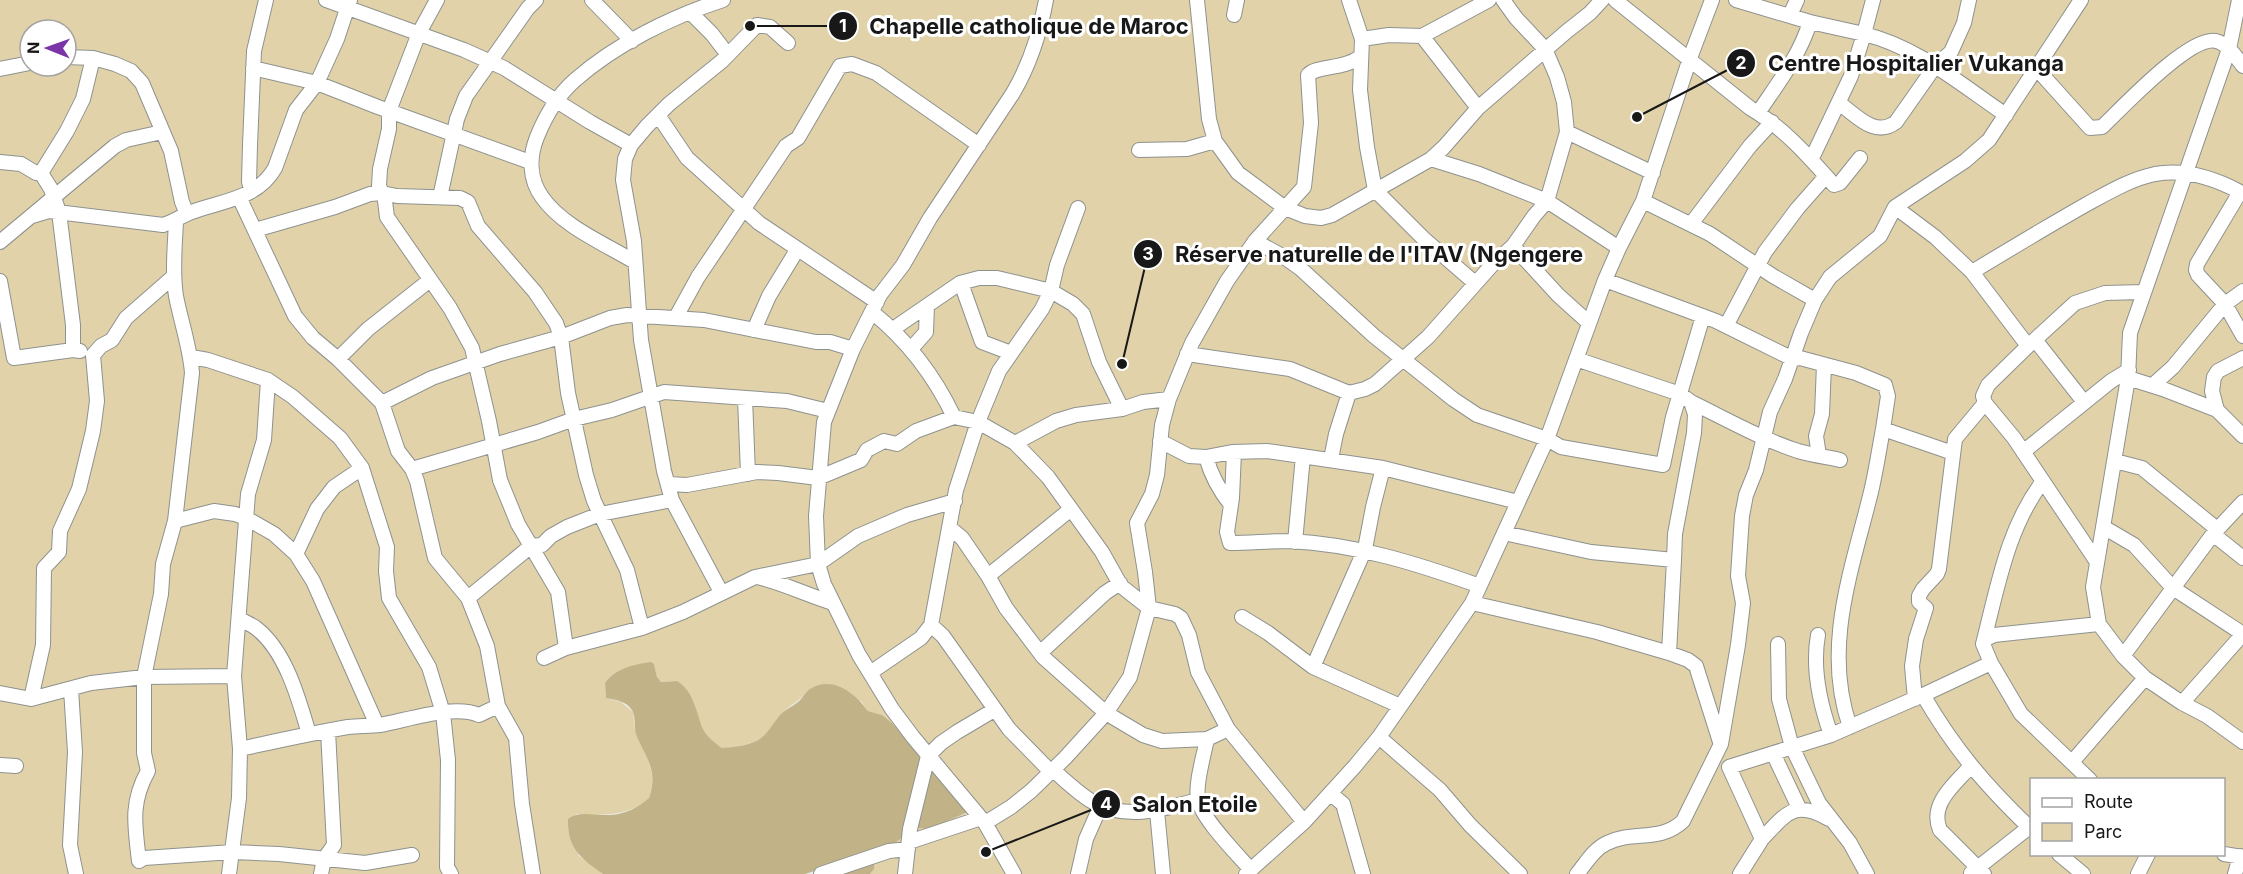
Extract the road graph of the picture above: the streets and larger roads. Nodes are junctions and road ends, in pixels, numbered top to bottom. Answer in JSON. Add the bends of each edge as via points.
{"nodes":[{"id":1,"x":266,"y":0,"type":"edge"},
{"id":2,"x":326,"y":0,"type":"edge"},
{"id":3,"x":437,"y":0,"type":"edge"},
{"id":4,"x":536,"y":0,"type":"edge"},
{"id":5,"x":592,"y":0,"type":"edge"},
{"id":6,"x":723,"y":0,"type":"edge"},
{"id":7,"x":1046,"y":0,"type":"edge"},
{"id":8,"x":1197,"y":0,"type":"edge"},
{"id":9,"x":1237,"y":0,"type":"edge"},
{"id":10,"x":1350,"y":0,"type":"edge"},
{"id":11,"x":1489,"y":0,"type":"edge"},
{"id":12,"x":1503,"y":0,"type":"edge"},
{"id":13,"x":1602,"y":0,"type":"edge"},
{"id":14,"x":1615,"y":0,"type":"edge"},
{"id":15,"x":1712,"y":0,"type":"edge"},
{"id":16,"x":1736,"y":0,"type":"edge"},
{"id":17,"x":1797,"y":0,"type":"edge"},
{"id":18,"x":1873,"y":0,"type":"edge"},
{"id":19,"x":1969,"y":0,"type":"edge"},
{"id":20,"x":2081,"y":0,"type":"edge"},
{"id":21,"x":2239,"y":0,"type":"edge"},
{"id":22,"x":349,"y":3,"type":"edge"},
{"id":23,"x":690,"y":12,"type":"junction"},
{"id":24,"x":1234,"y":15,"type":"dead end"},
{"id":25,"x":1790,"y":15,"type":"junction"},
{"id":26,"x":1810,"y":22,"type":"junction"},
{"id":27,"x":419,"y":33,"type":"junction"},
{"id":28,"x":1864,"y":34,"type":"junction"},
{"id":29,"x":1422,"y":36,"type":"junction"},
{"id":30,"x":1362,"y":39,"type":"junction"},
{"id":31,"x":632,"y":40,"type":"junction"},
{"id":32,"x":788,"y":42,"type":"dead end"},
{"id":33,"x":1545,"y":49,"type":"junction"},
{"id":34,"x":2229,"y":49,"type":"junction"},
{"id":35,"x":728,"y":55,"type":"junction"},
{"id":36,"x":78,"y":57,"type":"edge"},
{"id":37,"x":1360,"y":57,"type":"junction"},
{"id":38,"x":93,"y":58,"type":"junction"},
{"id":39,"x":1690,"y":58,"type":"junction"},
{"id":40,"x":489,"y":62,"type":"junction"},
{"id":41,"x":18,"y":65,"type":"edge"},
{"id":42,"x":1936,"y":65,"type":"junction"},
{"id":43,"x":2243,"y":66,"type":"edge"},
{"id":44,"x":253,"y":68,"type":"junction"},
{"id":45,"x":2036,"y":68,"type":"junction"},
{"id":46,"x":0,"y":69,"type":"edge"},
{"id":47,"x":317,"y":83,"type":"junction"},
{"id":48,"x":557,"y":100,"type":"junction"},
{"id":49,"x":1839,"y":103,"type":"junction"},
{"id":50,"x":1478,"y":108,"type":"junction"},
{"id":51,"x":389,"y":111,"type":"junction"},
{"id":52,"x":1758,"y":113,"type":"junction"},
{"id":53,"x":658,"y":115,"type":"junction"},
{"id":54,"x":2006,"y":115,"type":"junction"},
{"id":55,"x":1772,"y":122,"type":"junction"},
{"id":56,"x":162,"y":132,"type":"junction"},
{"id":57,"x":1567,"y":132,"type":"junction"},
{"id":58,"x":454,"y":135,"type":"junction"},
{"id":59,"x":1215,"y":141,"type":"junction"},
{"id":60,"x":631,"y":145,"type":"junction"},
{"id":61,"x":979,"y":145,"type":"junction"},
{"id":62,"x":1139,"y":150,"type":"dead end"},
{"id":63,"x":1812,"y":158,"type":"junction"},
{"id":64,"x":1860,"y":158,"type":"dead end"},
{"id":65,"x":1431,"y":159,"type":"junction"},
{"id":66,"x":0,"y":162,"type":"edge"},
{"id":67,"x":530,"y":162,"type":"junction"},
{"id":68,"x":41,"y":173,"type":"junction"},
{"id":69,"x":1653,"y":173,"type":"junction"},
{"id":70,"x":2187,"y":174,"type":"junction"},
{"id":71,"x":1826,"y":176,"type":"junction"},
{"id":72,"x":1375,"y":190,"type":"junction"},
{"id":73,"x":383,"y":193,"type":"junction"},
{"id":74,"x":2241,"y":194,"type":"edge"},
{"id":75,"x":246,"y":195,"type":"junction"},
{"id":76,"x":55,"y":197,"type":"junction"},
{"id":77,"x":440,"y":198,"type":"junction"},
{"id":78,"x":1547,"y":201,"type":"junction"},
{"id":79,"x":1643,"y":201,"type":"junction"},
{"id":80,"x":1284,"y":207,"type":"junction"},
{"id":81,"x":1895,"y":207,"type":"junction"},
{"id":82,"x":1078,"y":208,"type":"dead end"},
{"id":83,"x":743,"y":210,"type":"junction"},
{"id":84,"x":59,"y":212,"type":"junction"},
{"id":85,"x":32,"y":216,"type":"junction"},
{"id":86,"x":182,"y":217,"type":"junction"},
{"id":87,"x":1691,"y":224,"type":"junction"},
{"id":88,"x":255,"y":230,"type":"junction"},
{"id":89,"x":1256,"y":241,"type":"junction"},
{"id":90,"x":0,"y":242,"type":"edge"},
{"id":91,"x":1513,"y":246,"type":"junction"},
{"id":92,"x":1619,"y":248,"type":"junction"},
{"id":93,"x":797,"y":250,"type":"junction"},
{"id":94,"x":635,"y":262,"type":"junction"},
{"id":95,"x":1756,"y":266,"type":"junction"},
{"id":96,"x":1972,"y":273,"type":"junction"},
{"id":97,"x":174,"y":276,"type":"junction"},
{"id":98,"x":430,"y":280,"type":"junction"},
{"id":99,"x":1605,"y":280,"type":"junction"},
{"id":100,"x":0,"y":281,"type":"edge"},
{"id":101,"x":961,"y":283,"type":"junction"},
{"id":102,"x":1475,"y":284,"type":"junction"},
{"id":103,"x":1051,"y":291,"type":"junction"},
{"id":104,"x":2243,"y":291,"type":"edge"},
{"id":105,"x":2143,"y":292,"type":"junction"},
{"id":106,"x":1815,"y":300,"type":"junction"},
{"id":107,"x":2225,"y":304,"type":"junction"},
{"id":108,"x":927,"y":306,"type":"junction"},
{"id":109,"x":874,"y":307,"type":"junction"},
{"id":110,"x":638,"y":316,"type":"junction"},
{"id":111,"x":1703,"y":316,"type":"junction"},
{"id":112,"x":676,"y":317,"type":"junction"},
{"id":113,"x":1589,"y":323,"type":"junction"},
{"id":114,"x":1726,"y":326,"type":"junction"},
{"id":115,"x":893,"y":328,"type":"junction"},
{"id":116,"x":754,"y":330,"type":"junction"},
{"id":117,"x":561,"y":336,"type":"junction"},
{"id":118,"x":2243,"y":336,"type":"edge"},
{"id":119,"x":2032,"y":343,"type":"junction"},
{"id":120,"x":853,"y":349,"type":"junction"},
{"id":121,"x":911,"y":349,"type":"junction"},
{"id":122,"x":73,"y":350,"type":"junction"},
{"id":123,"x":1011,"y":353,"type":"junction"},
{"id":124,"x":1187,"y":354,"type":"junction"},
{"id":125,"x":93,"y":355,"type":"junction"},
{"id":126,"x":191,"y":357,"type":"junction"},
{"id":127,"x":2243,"y":358,"type":"edge"},
{"id":128,"x":338,"y":359,"type":"junction"},
{"id":129,"x":1404,"y":359,"type":"junction"},
{"id":130,"x":1576,"y":359,"type":"junction"},
{"id":131,"x":1793,"y":359,"type":"junction"},
{"id":132,"x":477,"y":364,"type":"junction"},
{"id":133,"x":1824,"y":365,"type":"junction"},
{"id":134,"x":2128,"y":374,"type":"junction"},
{"id":135,"x":268,"y":380,"type":"junction"},
{"id":136,"x":2153,"y":385,"type":"junction"},
{"id":137,"x":1349,"y":393,"type":"junction"},
{"id":138,"x":652,"y":396,"type":"junction"},
{"id":139,"x":745,"y":398,"type":"junction"},
{"id":140,"x":1685,"y":398,"type":"junction"},
{"id":141,"x":1169,"y":399,"type":"junction"},
{"id":142,"x":2084,"y":402,"type":"junction"},
{"id":143,"x":382,"y":403,"type":"junction"},
{"id":144,"x":1985,"y":403,"type":"junction"},
{"id":145,"x":1122,"y":409,"type":"junction"},
{"id":146,"x":2217,"y":410,"type":"junction"},
{"id":147,"x":828,"y":411,"type":"junction"},
{"id":148,"x":954,"y":417,"type":"junction"},
{"id":149,"x":574,"y":419,"type":"junction"},
{"id":150,"x":978,"y":422,"type":"junction"},
{"id":151,"x":1883,"y":429,"type":"junction"},
{"id":152,"x":2243,"y":435,"type":"edge"},
{"id":153,"x":1763,"y":436,"type":"junction"},
{"id":154,"x":1547,"y":439,"type":"junction"},
{"id":155,"x":1160,"y":441,"type":"junction"},
{"id":156,"x":1015,"y":443,"type":"junction"},
{"id":157,"x":494,"y":444,"type":"junction"},
{"id":158,"x":1234,"y":452,"type":"junction"},
{"id":159,"x":2023,"y":452,"type":"junction"},
{"id":160,"x":1953,"y":453,"type":"junction"},
{"id":161,"x":1819,"y":455,"type":"junction"},
{"id":162,"x":1303,"y":456,"type":"junction"},
{"id":163,"x":1206,"y":457,"type":"junction"},
{"id":164,"x":1331,"y":459,"type":"junction"},
{"id":165,"x":1840,"y":460,"type":"dead end"},
{"id":166,"x":2115,"y":461,"type":"junction"},
{"id":167,"x":362,"y":468,"type":"junction"},
{"id":168,"x":1383,"y":468,"type":"junction"},
{"id":169,"x":412,"y":469,"type":"junction"},
{"id":170,"x":748,"y":474,"type":"junction"},
{"id":171,"x":818,"y":478,"type":"junction"},
{"id":172,"x":2043,"y":481,"type":"junction"},
{"id":173,"x":668,"y":484,"type":"junction"},
{"id":174,"x":672,"y":500,"type":"junction"},
{"id":175,"x":955,"y":501,"type":"junction"},
{"id":176,"x":1518,"y":502,"type":"junction"},
{"id":177,"x":2243,"y":502,"type":"edge"},
{"id":178,"x":1231,"y":505,"type":"junction"},
{"id":179,"x":1071,"y":509,"type":"junction"},
{"id":180,"x":600,"y":514,"type":"junction"},
{"id":181,"x":246,"y":518,"type":"junction"},
{"id":182,"x":175,"y":521,"type":"junction"},
{"id":183,"x":950,"y":528,"type":"junction"},
{"id":184,"x":2105,"y":528,"type":"junction"},
{"id":185,"x":2215,"y":532,"type":"junction"},
{"id":186,"x":1504,"y":533,"type":"junction"},
{"id":187,"x":1295,"y":542,"type":"junction"},
{"id":188,"x":531,"y":546,"type":"junction"},
{"id":189,"x":1365,"y":549,"type":"junction"},
{"id":190,"x":296,"y":554,"type":"junction"},
{"id":191,"x":2243,"y":558,"type":"edge"},
{"id":192,"x":1674,"y":560,"type":"junction"},
{"id":193,"x":2097,"y":562,"type":"junction"},
{"id":194,"x":818,"y":564,"type":"junction"},
{"id":195,"x":988,"y":576,"type":"junction"},
{"id":196,"x":754,"y":577,"type":"junction"},
{"id":197,"x":1120,"y":583,"type":"junction"},
{"id":198,"x":1480,"y":586,"type":"junction"},
{"id":199,"x":2173,"y":588,"type":"junction"},
{"id":200,"x":721,"y":592,"type":"junction"},
{"id":201,"x":468,"y":598,"type":"junction"},
{"id":202,"x":833,"y":603,"type":"junction"},
{"id":203,"x":1472,"y":603,"type":"junction"},
{"id":204,"x":1149,"y":608,"type":"junction"},
{"id":205,"x":1242,"y":617,"type":"dead end"},
{"id":206,"x":240,"y":619,"type":"junction"},
{"id":207,"x":2099,"y":624,"type":"junction"},
{"id":208,"x":931,"y":625,"type":"junction"},
{"id":209,"x":642,"y":628,"type":"junction"},
{"id":210,"x":2243,"y":634,"type":"edge"},
{"id":211,"x":1818,"y":635,"type":"dead end"},
{"id":212,"x":1984,"y":640,"type":"junction"},
{"id":213,"x":1778,"y":644,"type":"dead end"},
{"id":214,"x":566,"y":648,"type":"junction"},
{"id":215,"x":1040,"y":653,"type":"junction"},
{"id":216,"x":1669,"y":653,"type":"junction"},
{"id":217,"x":2123,"y":656,"type":"junction"},
{"id":218,"x":544,"y":658,"type":"dead end"},
{"id":219,"x":1991,"y":663,"type":"junction"},
{"id":220,"x":1313,"y":667,"type":"junction"},
{"id":221,"x":870,"y":673,"type":"junction"},
{"id":222,"x":234,"y":675,"type":"junction"},
{"id":223,"x":144,"y":677,"type":"junction"},
{"id":224,"x":2145,"y":678,"type":"junction"},
{"id":225,"x":71,"y":689,"type":"junction"},
{"id":226,"x":0,"y":693,"type":"edge"},
{"id":227,"x":1919,"y":697,"type":"junction"},
{"id":228,"x":32,"y":699,"type":"junction"},
{"id":229,"x":2182,"y":703,"type":"junction"},
{"id":230,"x":498,"y":706,"type":"junction"},
{"id":231,"x":1400,"y":706,"type":"junction"},
{"id":232,"x":994,"y":710,"type":"junction"},
{"id":233,"x":442,"y":713,"type":"junction"},
{"id":234,"x":1106,"y":713,"type":"junction"},
{"id":235,"x":377,"y":725,"type":"junction"},
{"id":236,"x":1850,"y":727,"type":"junction"},
{"id":237,"x":1228,"y":729,"type":"junction"},
{"id":238,"x":328,"y":731,"type":"junction"},
{"id":239,"x":309,"y":734,"type":"junction"},
{"id":240,"x":1831,"y":735,"type":"junction"},
{"id":241,"x":1379,"y":737,"type":"junction"},
{"id":242,"x":1207,"y":739,"type":"junction"},
{"id":243,"x":2243,"y":741,"type":"edge"},
{"id":244,"x":1721,"y":744,"type":"junction"},
{"id":245,"x":1792,"y":747,"type":"junction"},
{"id":246,"x":240,"y":749,"type":"junction"},
{"id":247,"x":1773,"y":753,"type":"junction"},
{"id":248,"x":928,"y":756,"type":"junction"},
{"id":249,"x":2072,"y":762,"type":"junction"},
{"id":250,"x":0,"y":765,"type":"edge"},
{"id":251,"x":16,"y":766,"type":"dead end"},
{"id":252,"x":1970,"y":766,"type":"junction"},
{"id":253,"x":1729,"y":767,"type":"junction"},
{"id":254,"x":1052,"y":771,"type":"junction"},
{"id":255,"x":2088,"y":778,"type":"edge"},
{"id":256,"x":1331,"y":794,"type":"junction"},
{"id":257,"x":1198,"y":800,"type":"junction"},
{"id":258,"x":1101,"y":805,"type":"junction"},
{"id":259,"x":1799,"y":808,"type":"junction"},
{"id":260,"x":1156,"y":811,"type":"junction"},
{"id":261,"x":983,"y":820,"type":"junction"},
{"id":262,"x":1304,"y":822,"type":"junction"},
{"id":263,"x":1834,"y":822,"type":"junction"},
{"id":264,"x":2030,"y":827,"type":"edge"},
{"id":265,"x":1762,"y":839,"type":"junction"},
{"id":266,"x":908,"y":846,"type":"junction"},
{"id":267,"x":233,"y":852,"type":"junction"},
{"id":268,"x":2225,"y":854,"type":"edge"},
{"id":269,"x":412,"y":855,"type":"dead end"},
{"id":270,"x":2060,"y":856,"type":"edge"},
{"id":271,"x":2147,"y":856,"type":"edge"},
{"id":272,"x":2242,"y":857,"type":"edge"},
{"id":273,"x":324,"y":859,"type":"junction"},
{"id":274,"x":138,"y":868,"type":"edge"},
{"id":275,"x":1249,"y":872,"type":"edge"},
{"id":276,"x":1976,"y":872,"type":"edge"},
{"id":277,"x":76,"y":874,"type":"edge"},
{"id":278,"x":229,"y":874,"type":"edge"},
{"id":279,"x":321,"y":874,"type":"edge"},
{"id":280,"x":450,"y":874,"type":"edge"},
{"id":281,"x":533,"y":874,"type":"edge"},
{"id":282,"x":823,"y":874,"type":"edge"},
{"id":283,"x":905,"y":874,"type":"edge"},
{"id":284,"x":1014,"y":874,"type":"edge"},
{"id":285,"x":1078,"y":874,"type":"edge"},
{"id":286,"x":1163,"y":874,"type":"edge"},
{"id":287,"x":1363,"y":874,"type":"edge"},
{"id":288,"x":1520,"y":874,"type":"edge"},
{"id":289,"x":1577,"y":874,"type":"edge"},
{"id":290,"x":1740,"y":874,"type":"edge"},
{"id":291,"x":1867,"y":874,"type":"edge"},
{"id":292,"x":2083,"y":874,"type":"edge"},
{"id":293,"x":2138,"y":874,"type":"edge"},
{"id":294,"x":2235,"y":874,"type":"edge"}],
"edges":[{"from":1,"to":44,"type":"street"},
{"from":2,"to":22,"type":"street"},
{"from":3,"to":27,"type":"street"},
{"from":4,"to":40,"type":"street"},
{"from":5,"to":31,"type":"street"},
{"from":6,"to":23,"type":"street"},
{"from":7,"to":61,"type":"street","via":[[1039,36],[1023,76]]},
{"from":8,"to":59,"type":"street"},
{"from":9,"to":24,"type":"street"},
{"from":10,"to":30,"type":"street"},
{"from":11,"to":29,"type":"street"},
{"from":12,"to":33,"type":"street"},
{"from":13,"to":33,"type":"street"},
{"from":14,"to":39,"type":"street"},
{"from":15,"to":39,"type":"street"},
{"from":16,"to":25,"type":"street"},
{"from":17,"to":25,"type":"street"},
{"from":18,"to":28,"type":"street"},
{"from":19,"to":42,"type":"street","via":[[1965,23],[1951,51]]},
{"from":20,"to":45,"type":"street"},
{"from":21,"to":34,"type":"street"},
{"from":22,"to":27,"type":"street"},
{"from":22,"to":47,"type":"street"},
{"from":23,"to":31,"type":"street"},
{"from":23,"to":35,"type":"street"},
{"from":25,"to":26,"type":"street"},
{"from":26,"to":28,"type":"street"},
{"from":26,"to":52,"type":"street","via":[[1790,69]]},
{"from":27,"to":40,"type":"street"},
{"from":27,"to":51,"type":"street"},
{"from":28,"to":42,"type":"street","via":[[1885,39]]},
{"from":28,"to":49,"type":"street"},
{"from":29,"to":30,"type":"street"},
{"from":29,"to":50,"type":"street"},
{"from":30,"to":37,"type":"street"},
{"from":31,"to":48,"type":"street","via":[[574,81]]},
{"from":32,"to":35,"type":"street","via":[[770,27],[757,25]]},
{"from":33,"to":50,"type":"street"},
{"from":33,"to":57,"type":"street","via":[[1564,102]]},
{"from":34,"to":43,"type":"street"},
{"from":34,"to":45,"type":"street","via":[[2209,41],[2174,59],[2102,127],[2096,128],[2090,128]]},
{"from":34,"to":70,"type":"street"},
{"from":35,"to":53,"type":"street"},
{"from":36,"to":38,"type":"street"},
{"from":37,"to":72,"type":"street","via":[[1360,90]]},
{"from":37,"to":80,"type":"street","via":[[1308,75],[1311,123],[1304,188]]},
{"from":38,"to":56,"type":"street","via":[[131,71],[142,83]]},
{"from":38,"to":68,"type":"street","via":[[83,99]]},
{"from":39,"to":52,"type":"street"},
{"from":39,"to":69,"type":"street"},
{"from":40,"to":48,"type":"street"},
{"from":40,"to":58,"type":"street","via":[[466,96]]},
{"from":41,"to":46,"type":"street"},
{"from":42,"to":49,"type":"street","via":[[1896,122],[1887,128],[1873,128]]},
{"from":42,"to":54,"type":"street"},
{"from":44,"to":47,"type":"street"},
{"from":44,"to":75,"type":"street"},
{"from":45,"to":54,"type":"street"},
{"from":47,"to":51,"type":"street"},
{"from":47,"to":75,"type":"street","via":[[296,110],[271,176]]},
{"from":48,"to":60,"type":"street"},
{"from":48,"to":67,"type":"street","via":[[542,123]]},
{"from":49,"to":63,"type":"street"},
{"from":50,"to":65,"type":"street"},
{"from":51,"to":58,"type":"street"},
{"from":51,"to":73,"type":"street","via":[[380,169],[379,186]]},
{"from":52,"to":55,"type":"street"},
{"from":53,"to":60,"type":"street"},
{"from":53,"to":83,"type":"street","via":[[687,158]]},
{"from":54,"to":81,"type":"street","via":[[1989,140],[1965,161]]},
{"from":55,"to":63,"type":"street"},
{"from":55,"to":87,"type":"street"},
{"from":56,"to":76,"type":"street","via":[[115,146]]},
{"from":56,"to":86,"type":"street","via":[[171,151]]},
{"from":57,"to":69,"type":"street"},
{"from":57,"to":78,"type":"street"},
{"from":58,"to":67,"type":"street"},
{"from":58,"to":77,"type":"street"},
{"from":59,"to":62,"type":"street","via":[[1187,149]]},
{"from":59,"to":80,"type":"street","via":[[1238,173]]},
{"from":60,"to":94,"type":"street","via":[[623,180]]},
{"from":61,"to":83,"type":"street","via":[[876,73],[852,64],[840,66],[798,138],[786,146]]},
{"from":61,"to":109,"type":"street"},
{"from":63,"to":71,"type":"street"},
{"from":64,"to":71,"type":"street","via":[[1837,185]]},
{"from":65,"to":72,"type":"street"},
{"from":65,"to":78,"type":"street"},
{"from":66,"to":68,"type":"street","via":[[21,164]]},
{"from":67,"to":94,"type":"street","via":[[534,182],[548,205],[563,219]]},
{"from":68,"to":76,"type":"street"},
{"from":69,"to":79,"type":"street"},
{"from":70,"to":74,"type":"street","via":[[2220,182]]},
{"from":70,"to":96,"type":"street","via":[[2156,174],[2125,184],[2042,228]]},
{"from":70,"to":105,"type":"street"},
{"from":71,"to":95,"type":"street"},
{"from":72,"to":80,"type":"street","via":[[1321,218]]},
{"from":72,"to":102,"type":"street"},
{"from":73,"to":77,"type":"street"},
{"from":73,"to":88,"type":"street"},
{"from":73,"to":98,"type":"street","via":[[387,217]]},
{"from":74,"to":107,"type":"street","via":[[2196,270]]},
{"from":75,"to":86,"type":"street"},
{"from":75,"to":88,"type":"street"},
{"from":76,"to":84,"type":"street"},
{"from":76,"to":85,"type":"street"},
{"from":77,"to":117,"type":"street","via":[[468,202],[478,226],[546,306]]},
{"from":78,"to":91,"type":"street"},
{"from":78,"to":92,"type":"street"},
{"from":79,"to":87,"type":"street"},
{"from":79,"to":92,"type":"street"},
{"from":80,"to":89,"type":"street"},
{"from":81,"to":96,"type":"street","via":[[1935,237]]},
{"from":81,"to":106,"type":"street","via":[[1880,236],[1830,277]]},
{"from":82,"to":103,"type":"street"},
{"from":83,"to":93,"type":"street"},
{"from":83,"to":112,"type":"street"},
{"from":84,"to":85,"type":"street"},
{"from":84,"to":86,"type":"street","via":[[163,225]]},
{"from":84,"to":122,"type":"street"},
{"from":85,"to":90,"type":"street"},
{"from":86,"to":97,"type":"street"},
{"from":87,"to":95,"type":"street"},
{"from":88,"to":128,"type":"street","via":[[295,316]]},
{"from":89,"to":124,"type":"street","via":[[1205,318]]},
{"from":89,"to":129,"type":"street","via":[[1284,256]]},
{"from":91,"to":102,"type":"street"},
{"from":91,"to":113,"type":"street","via":[[1558,296]]},
{"from":92,"to":99,"type":"street"},
{"from":93,"to":109,"type":"street"},
{"from":93,"to":116,"type":"street"},
{"from":94,"to":110,"type":"street"},
{"from":95,"to":106,"type":"street"},
{"from":95,"to":114,"type":"street"},
{"from":96,"to":119,"type":"street"},
{"from":97,"to":125,"type":"street","via":[[126,318],[112,340]]},
{"from":97,"to":126,"type":"street"},
{"from":98,"to":128,"type":"street","via":[[368,329]]},
{"from":98,"to":132,"type":"street","via":[[462,327]]},
{"from":99,"to":111,"type":"street"},
{"from":99,"to":113,"type":"street"},
{"from":100,"to":122,"type":"street","via":[[14,358]]},
{"from":101,"to":103,"type":"street","via":[[997,279]]},
{"from":101,"to":108,"type":"street"},
{"from":101,"to":123,"type":"street","via":[[982,342]]},
{"from":102,"to":129,"type":"street"},
{"from":103,"to":123,"type":"street"},
{"from":103,"to":145,"type":"street","via":[[1083,314],[1099,363]]},
{"from":104,"to":107,"type":"street"},
{"from":105,"to":119,"type":"street","via":[[2105,292],[2075,303]]},
{"from":105,"to":134,"type":"street","via":[[2130,333]]},
{"from":106,"to":131,"type":"street"},
{"from":107,"to":118,"type":"street"},
{"from":107,"to":136,"type":"street"},
{"from":108,"to":115,"type":"street"},
{"from":108,"to":121,"type":"street","via":[[926,332]]},
{"from":109,"to":115,"type":"street"},
{"from":109,"to":120,"type":"street"},
{"from":110,"to":112,"type":"street"},
{"from":110,"to":117,"type":"street","via":[[610,318]]},
{"from":110,"to":138,"type":"street"},
{"from":111,"to":114,"type":"street"},
{"from":111,"to":140,"type":"street"},
{"from":112,"to":116,"type":"street"},
{"from":113,"to":130,"type":"street"},
{"from":114,"to":131,"type":"street"},
{"from":115,"to":121,"type":"street"},
{"from":116,"to":120,"type":"street"},
{"from":117,"to":132,"type":"street"},
{"from":117,"to":149,"type":"street"},
{"from":119,"to":142,"type":"street"},
{"from":119,"to":144,"type":"street","via":[[1988,385],[1983,396]]},
{"from":120,"to":147,"type":"street"},
{"from":121,"to":148,"type":"street","via":[[933,378]]},
{"from":122,"to":125,"type":"street"},
{"from":123,"to":150,"type":"street","via":[[999,371]]},
{"from":124,"to":137,"type":"street","via":[[1290,369]]},
{"from":124,"to":141,"type":"street"},
{"from":125,"to":228,"type":"street","via":[[97,401],[93,432],[80,489],[60,531],[59,552],[44,568],[43,645]]},
{"from":126,"to":135,"type":"street"},
{"from":126,"to":182,"type":"street"},
{"from":127,"to":146,"type":"street","via":[[2214,377],[2212,391]]},
{"from":128,"to":143,"type":"street"},
{"from":129,"to":137,"type":"street","via":[[1375,384]]},
{"from":129,"to":154,"type":"street","via":[[1477,415]]},
{"from":130,"to":140,"type":"street"},
{"from":130,"to":154,"type":"street"},
{"from":131,"to":133,"type":"street"},
{"from":131,"to":153,"type":"street"},
{"from":132,"to":143,"type":"street","via":[[416,385]]},
{"from":132,"to":157,"type":"street"},
{"from":133,"to":151,"type":"street","via":[[1885,385],[1888,396]]},
{"from":133,"to":161,"type":"street","via":[[1816,436]]},
{"from":134,"to":136,"type":"street"},
{"from":134,"to":142,"type":"street"},
{"from":134,"to":166,"type":"street"},
{"from":135,"to":167,"type":"street","via":[[340,438]]},
{"from":135,"to":181,"type":"street","via":[[264,440],[249,486]]},
{"from":136,"to":146,"type":"street"},
{"from":137,"to":164,"type":"street"},
{"from":138,"to":139,"type":"street","via":[[674,392]]},
{"from":138,"to":149,"type":"street"},
{"from":138,"to":173,"type":"street"},
{"from":139,"to":147,"type":"street","via":[[787,401]]},
{"from":139,"to":170,"type":"street"},
{"from":140,"to":153,"type":"street"},
{"from":140,"to":154,"type":"street","via":[[1672,417],[1663,465],[1561,447]]},
{"from":140,"to":192,"type":"street","via":[[1695,414],[1694,433],[1675,534]]},
{"from":141,"to":145,"type":"street"},
{"from":141,"to":155,"type":"street"},
{"from":142,"to":159,"type":"street"},
{"from":143,"to":169,"type":"street","via":[[398,451]]},
{"from":144,"to":159,"type":"street"},
{"from":144,"to":160,"type":"street","via":[[1955,438]]},
{"from":145,"to":156,"type":"street","via":[[1076,414]]},
{"from":146,"to":152,"type":"street"},
{"from":147,"to":171,"type":"street","via":[[821,437]]},
{"from":148,"to":150,"type":"street"},
{"from":148,"to":171,"type":"street","via":[[916,431],[897,444],[884,441],[867,450],[861,460]]},
{"from":149,"to":157,"type":"street"},
{"from":149,"to":180,"type":"street","via":[[586,475]]},
{"from":150,"to":156,"type":"street"},
{"from":150,"to":175,"type":"street"},
{"from":151,"to":160,"type":"street"},
{"from":151,"to":236,"type":"street","via":[[1841,612],[1837,662],[1841,699]]},
{"from":153,"to":161,"type":"street"},
{"from":153,"to":244,"type":"street","via":[[1742,516],[1738,576],[1743,603]]},
{"from":154,"to":176,"type":"street"},
{"from":155,"to":163,"type":"street","via":[[1189,456]]},
{"from":155,"to":204,"type":"street","via":[[1152,494],[1137,523]]},
{"from":156,"to":179,"type":"street","via":[[1048,477]]},
{"from":157,"to":169,"type":"street"},
{"from":157,"to":188,"type":"street","via":[[500,480]]},
{"from":158,"to":162,"type":"street"},
{"from":158,"to":163,"type":"street"},
{"from":158,"to":178,"type":"street"},
{"from":159,"to":172,"type":"street"},
{"from":160,"to":227,"type":"street","via":[[1939,569],[1919,598],[1926,608],[1911,666]]},
{"from":161,"to":165,"type":"street"},
{"from":162,"to":164,"type":"street"},
{"from":162,"to":187,"type":"street"},
{"from":163,"to":178,"type":"street","via":[[1209,471]]},
{"from":164,"to":168,"type":"street"},
{"from":166,"to":184,"type":"street"},
{"from":166,"to":185,"type":"street","via":[[2142,468]]},
{"from":167,"to":190,"type":"street","via":[[334,487],[317,509]]},
{"from":167,"to":233,"type":"street","via":[[387,547],[389,597],[429,667]]},
{"from":168,"to":176,"type":"street"},
{"from":168,"to":189,"type":"street"},
{"from":169,"to":201,"type":"street","via":[[435,558]]},
{"from":170,"to":171,"type":"street"},
{"from":170,"to":173,"type":"street","via":[[687,485]]},
{"from":171,"to":194,"type":"street"},
{"from":172,"to":193,"type":"street"},
{"from":172,"to":212,"type":"street","via":[[2019,520]]},
{"from":173,"to":174,"type":"street"},
{"from":174,"to":180,"type":"street"},
{"from":174,"to":200,"type":"street"},
{"from":175,"to":183,"type":"street"},
{"from":175,"to":194,"type":"street","via":[[907,515],[858,536]]},
{"from":176,"to":186,"type":"street"},
{"from":177,"to":185,"type":"street"},
{"from":178,"to":187,"type":"street","via":[[1227,532],[1230,543]]},
{"from":179,"to":195,"type":"street"},
{"from":179,"to":197,"type":"street"},
{"from":180,"to":188,"type":"street","via":[[550,536],[542,545]]},
{"from":180,"to":209,"type":"street","via":[[627,570]]},
{"from":181,"to":182,"type":"street","via":[[214,511]]},
{"from":181,"to":190,"type":"street","via":[[274,534]]},
{"from":181,"to":206,"type":"street"},
{"from":182,"to":223,"type":"street","via":[[163,564],[161,594]]},
{"from":183,"to":195,"type":"street","via":[[962,538]]},
{"from":183,"to":208,"type":"street"},
{"from":184,"to":193,"type":"street"},
{"from":184,"to":199,"type":"street","via":[[2134,545]]},
{"from":185,"to":191,"type":"street"},
{"from":185,"to":199,"type":"street"},
{"from":186,"to":192,"type":"street","via":[[1591,552]]},
{"from":186,"to":198,"type":"street"},
{"from":187,"to":189,"type":"street"},
{"from":188,"to":201,"type":"street"},
{"from":188,"to":214,"type":"street","via":[[558,592]]},
{"from":189,"to":198,"type":"street"},
{"from":189,"to":220,"type":"street"},
{"from":190,"to":235,"type":"street","via":[[313,581]]},
{"from":192,"to":216,"type":"street"},
{"from":193,"to":207,"type":"street","via":[[2093,587]]},
{"from":194,"to":196,"type":"street"},
{"from":194,"to":202,"type":"street"},
{"from":195,"to":215,"type":"street"},
{"from":196,"to":200,"type":"street"},
{"from":196,"to":202,"type":"street"},
{"from":197,"to":204,"type":"street"},
{"from":197,"to":215,"type":"street"},
{"from":198,"to":203,"type":"street"},
{"from":199,"to":210,"type":"street"},
{"from":199,"to":217,"type":"street"},
{"from":200,"to":209,"type":"street"},
{"from":201,"to":230,"type":"street","via":[[487,646]]},
{"from":202,"to":221,"type":"street"},
{"from":203,"to":216,"type":"street"},
{"from":203,"to":231,"type":"street"},
{"from":204,"to":234,"type":"street","via":[[1130,677]]},
{"from":204,"to":237,"type":"street","via":[[1181,618],[1198,672]]},
{"from":205,"to":220,"type":"street"},
{"from":206,"to":222,"type":"street"},
{"from":206,"to":239,"type":"street","via":[[257,629],[278,654],[298,693]]},
{"from":207,"to":212,"type":"street","via":[[1994,634]]},
{"from":207,"to":217,"type":"street"},
{"from":208,"to":221,"type":"street","via":[[921,638]]},
{"from":208,"to":232,"type":"street","via":[[943,636]]},
{"from":209,"to":214,"type":"street"},
{"from":210,"to":229,"type":"street"},
{"from":211,"to":240,"type":"street","via":[[1817,679]]},
{"from":212,"to":219,"type":"street"},
{"from":213,"to":245,"type":"street","via":[[1779,699]]},
{"from":214,"to":218,"type":"street"},
{"from":215,"to":234,"type":"street"},
{"from":216,"to":244,"type":"street","via":[[1696,666]]},
{"from":217,"to":224,"type":"street"},
{"from":219,"to":227,"type":"street"},
{"from":219,"to":249,"type":"street","via":[[2021,714]]},
{"from":220,"to":231,"type":"street"},
{"from":221,"to":248,"type":"street"},
{"from":222,"to":223,"type":"street"},
{"from":222,"to":246,"type":"street"},
{"from":223,"to":225,"type":"street"},
{"from":223,"to":274,"type":"street","via":[[144,753],[148,771],[133,816]]},
{"from":224,"to":229,"type":"street"},
{"from":224,"to":249,"type":"street"},
{"from":225,"to":228,"type":"street"},
{"from":225,"to":277,"type":"street","via":[[75,752],[70,845]]},
{"from":226,"to":228,"type":"street"},
{"from":227,"to":236,"type":"street"},
{"from":227,"to":252,"type":"street"},
{"from":229,"to":243,"type":"street"},
{"from":230,"to":233,"type":"street","via":[[479,715],[469,710]]},
{"from":230,"to":281,"type":"street","via":[[516,738]]},
{"from":231,"to":241,"type":"street"},
{"from":232,"to":248,"type":"street"},
{"from":232,"to":254,"type":"street"},
{"from":233,"to":235,"type":"street"},
{"from":233,"to":280,"type":"street","via":[[448,760]]},
{"from":234,"to":242,"type":"street","via":[[1143,735],[1162,741]]},
{"from":234,"to":254,"type":"street"},
{"from":235,"to":238,"type":"street"},
{"from":236,"to":240,"type":"street"},
{"from":237,"to":242,"type":"street"},
{"from":237,"to":262,"type":"street"},
{"from":238,"to":239,"type":"street"},
{"from":238,"to":273,"type":"street","via":[[334,845]]},
{"from":239,"to":246,"type":"street"},
{"from":240,"to":245,"type":"street"},
{"from":241,"to":256,"type":"street"},
{"from":241,"to":288,"type":"street","via":[[1440,790]]},
{"from":242,"to":257,"type":"street"},
{"from":244,"to":253,"type":"street"},
{"from":244,"to":289,"type":"street","via":[[1675,829],[1605,843]]},
{"from":245,"to":247,"type":"street"},
{"from":245,"to":263,"type":"street","via":[[1819,802]]},
{"from":246,"to":267,"type":"street"},
{"from":247,"to":253,"type":"street"},
{"from":247,"to":259,"type":"street"},
{"from":248,"to":261,"type":"street"},
{"from":248,"to":266,"type":"street"},
{"from":249,"to":255,"type":"street"},
{"from":250,"to":251,"type":"street"},
{"from":252,"to":264,"type":"street"},
{"from":252,"to":276,"type":"street","via":[[1938,806],[1936,822]]},
{"from":253,"to":265,"type":"street"},
{"from":254,"to":258,"type":"street"},
{"from":254,"to":261,"type":"street","via":[[1011,807]]},
{"from":256,"to":262,"type":"street"},
{"from":256,"to":287,"type":"street","via":[[1343,804]]},
{"from":257,"to":260,"type":"street"},
{"from":257,"to":275,"type":"street"},
{"from":258,"to":260,"type":"street","via":[[1139,813]]},
{"from":258,"to":285,"type":"street","via":[[1086,839]]},
{"from":259,"to":263,"type":"street","via":[[1815,811]]},
{"from":259,"to":265,"type":"street","via":[[1787,813]]},
{"from":260,"to":286,"type":"street"},
{"from":261,"to":266,"type":"street"},
{"from":261,"to":284,"type":"street"},
{"from":262,"to":275,"type":"street"},
{"from":263,"to":291,"type":"street"},
{"from":264,"to":276,"type":"street"},
{"from":265,"to":290,"type":"street"},
{"from":266,"to":282,"type":"street"},
{"from":266,"to":283,"type":"street"},
{"from":267,"to":273,"type":"street"},
{"from":267,"to":274,"type":"street","via":[[144,858]]},
{"from":267,"to":278,"type":"street"},
{"from":268,"to":272,"type":"street"},
{"from":269,"to":273,"type":"street","via":[[365,863]]},
{"from":270,"to":292,"type":"street"},
{"from":271,"to":293,"type":"street"},
{"from":272,"to":294,"type":"street"},
{"from":273,"to":279,"type":"street"}]}
